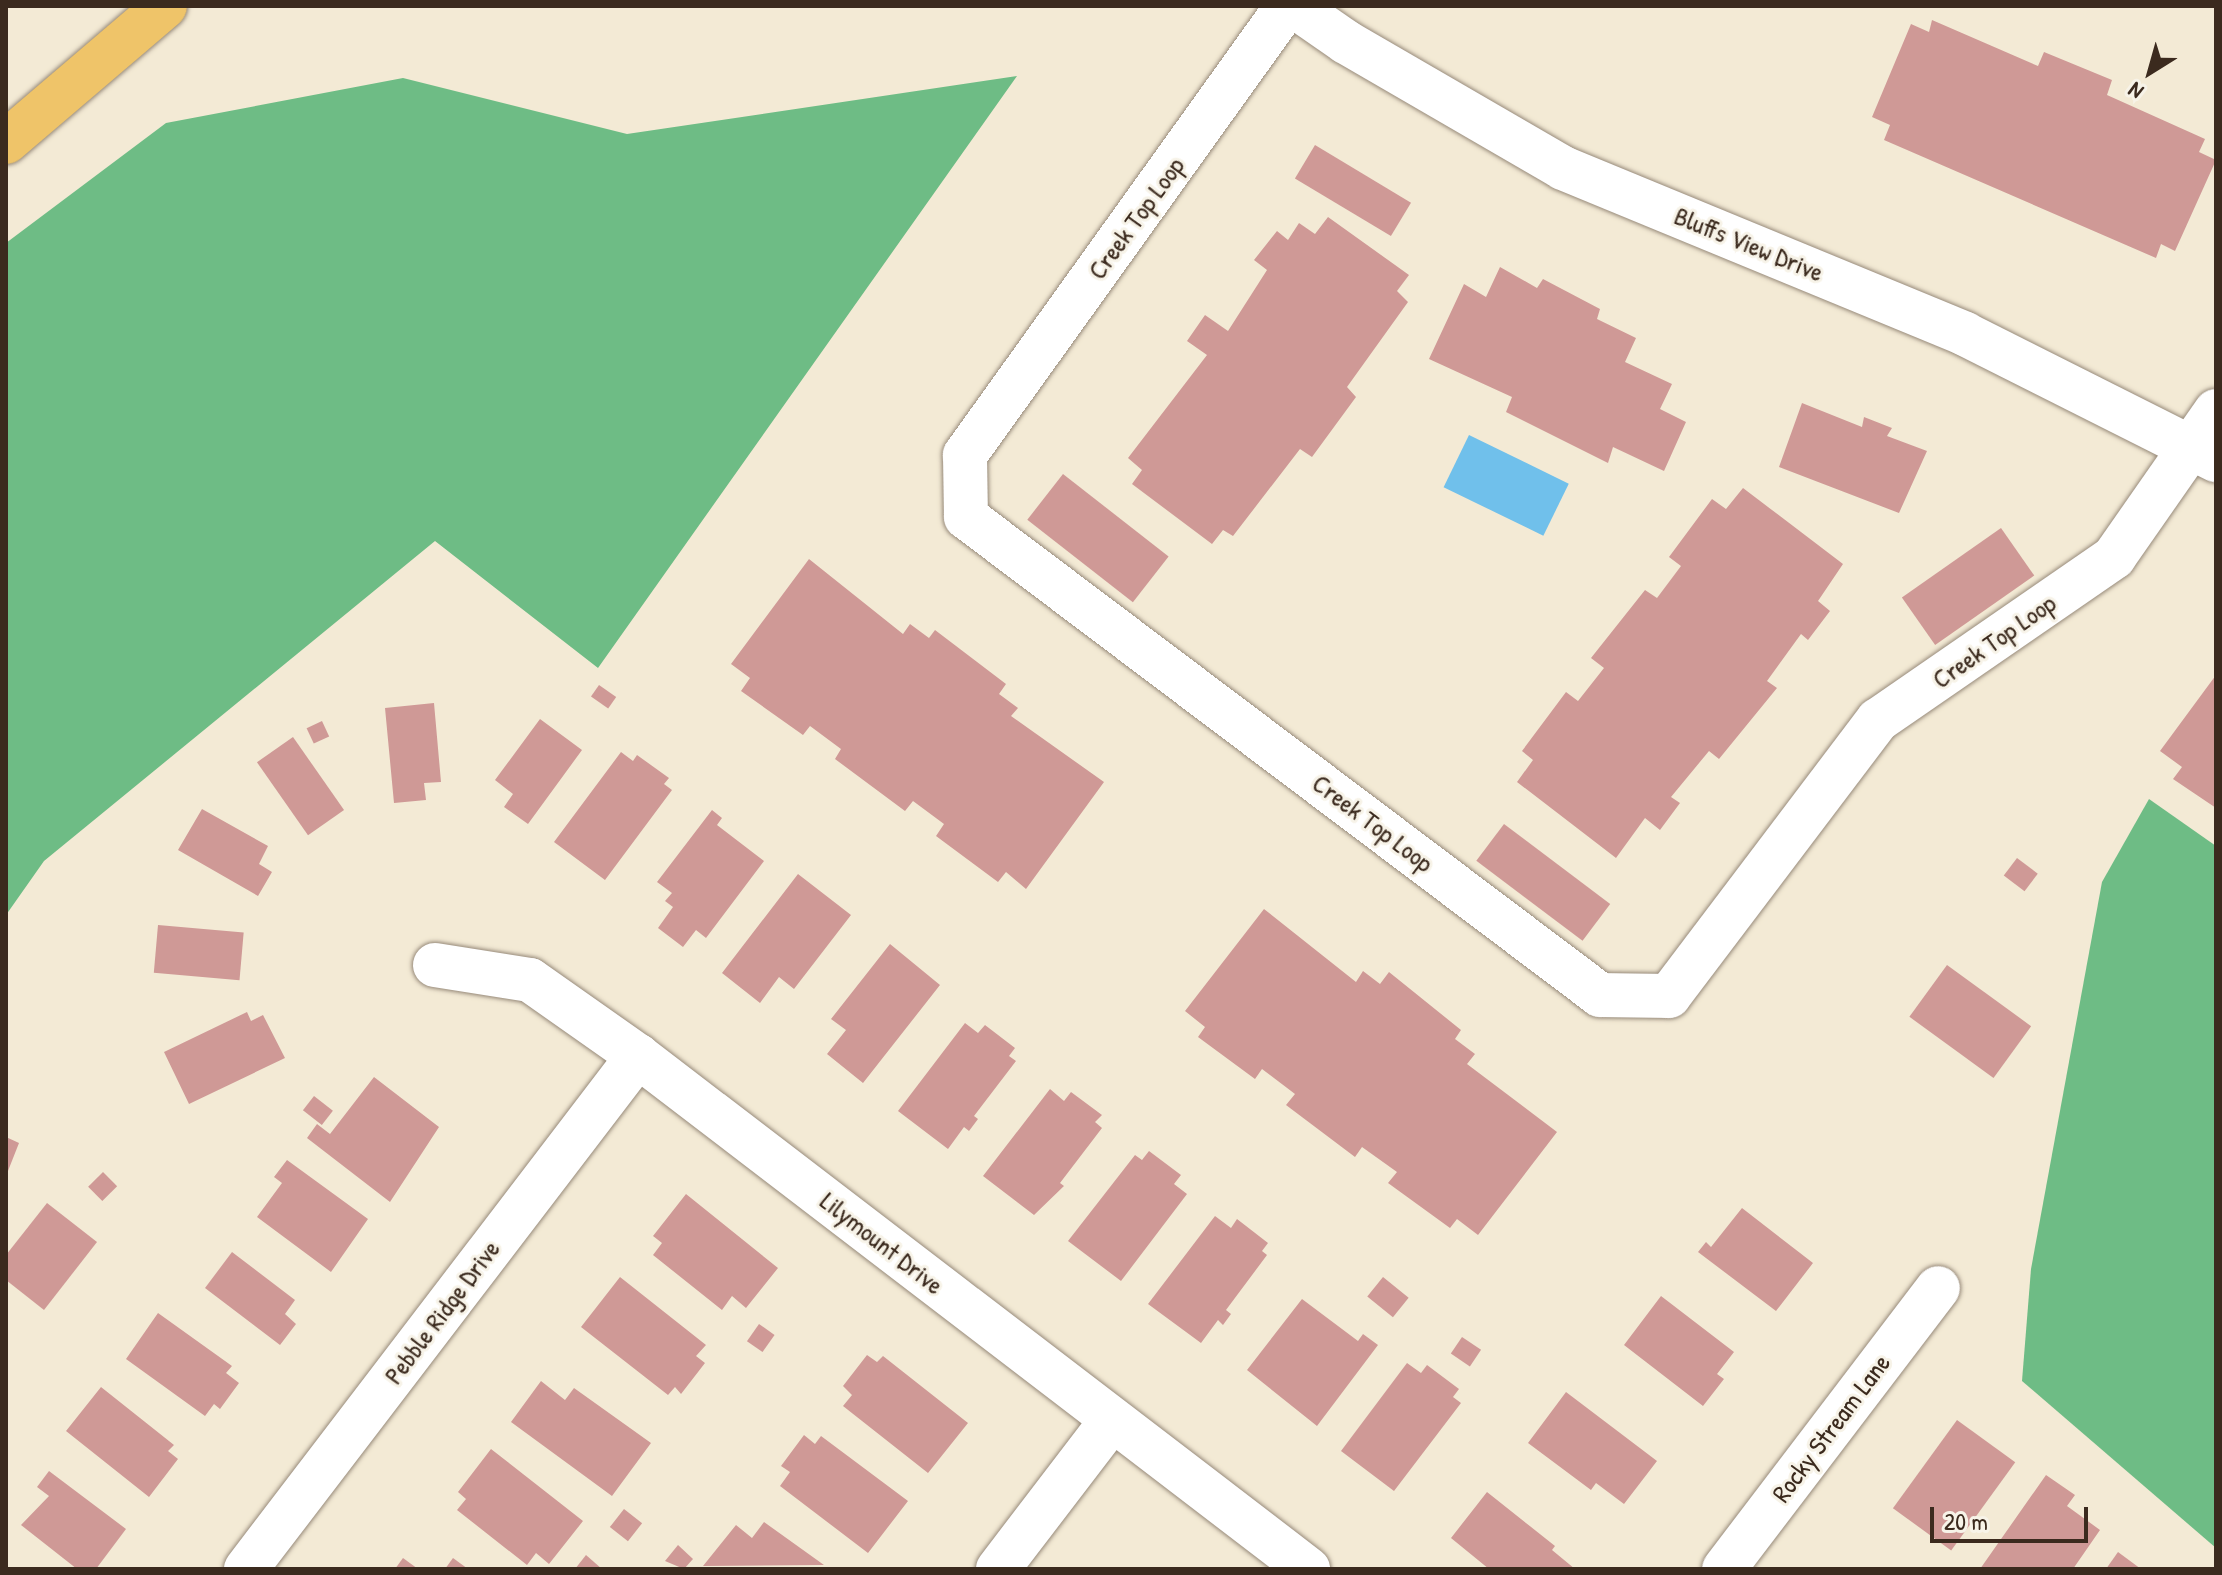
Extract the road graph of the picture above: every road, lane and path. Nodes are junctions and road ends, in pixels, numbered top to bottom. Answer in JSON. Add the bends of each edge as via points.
{"nodes":[{"id":1,"x":165,"y":6,"type":"edge"},
{"id":2,"x":1287,"y":6,"type":"edge"},
{"id":3,"x":1294,"y":6,"type":"edge"},
{"id":4,"x":6,"y":142,"type":"edge"},
{"id":5,"x":2209,"y":439,"type":"edge"},
{"id":6,"x":435,"y":965,"type":"dead end"},
{"id":7,"x":638,"y":1056,"type":"junction"},
{"id":8,"x":1938,"y":1288,"type":"dead end"},
{"id":9,"x":1112,"y":1420,"type":"junction"},
{"id":10,"x":1742,"y":1563,"type":"edge"},
{"id":11,"x":246,"y":1569,"type":"edge"},
{"id":12,"x":998,"y":1569,"type":"edge"},
{"id":13,"x":1308,"y":1569,"type":"edge"}],
"edges":[{"from":1,"to":4,"type":"main road"},
{"from":2,"to":5,"type":"street","name":"Creek Top Loop","via":[[965,455],[966,517],[1600,995],[1669,996],[1878,720],[2114,557]]},
{"from":3,"to":5,"type":"street","name":"Bluffs View Drive","via":[[1346,42],[1563,168]]},
{"from":6,"to":7,"type":"street","name":"Lilymount Drive","via":[[530,980]]},
{"from":7,"to":9,"type":"street","name":"Lilymount Drive"},
{"from":7,"to":11,"type":"street","name":"Pebble Ridge Drive"},
{"from":8,"to":10,"type":"street","name":"Rocky Stream Lane"},
{"from":9,"to":12,"type":"street"},
{"from":9,"to":13,"type":"street","name":"Lilymount Drive"}]}
